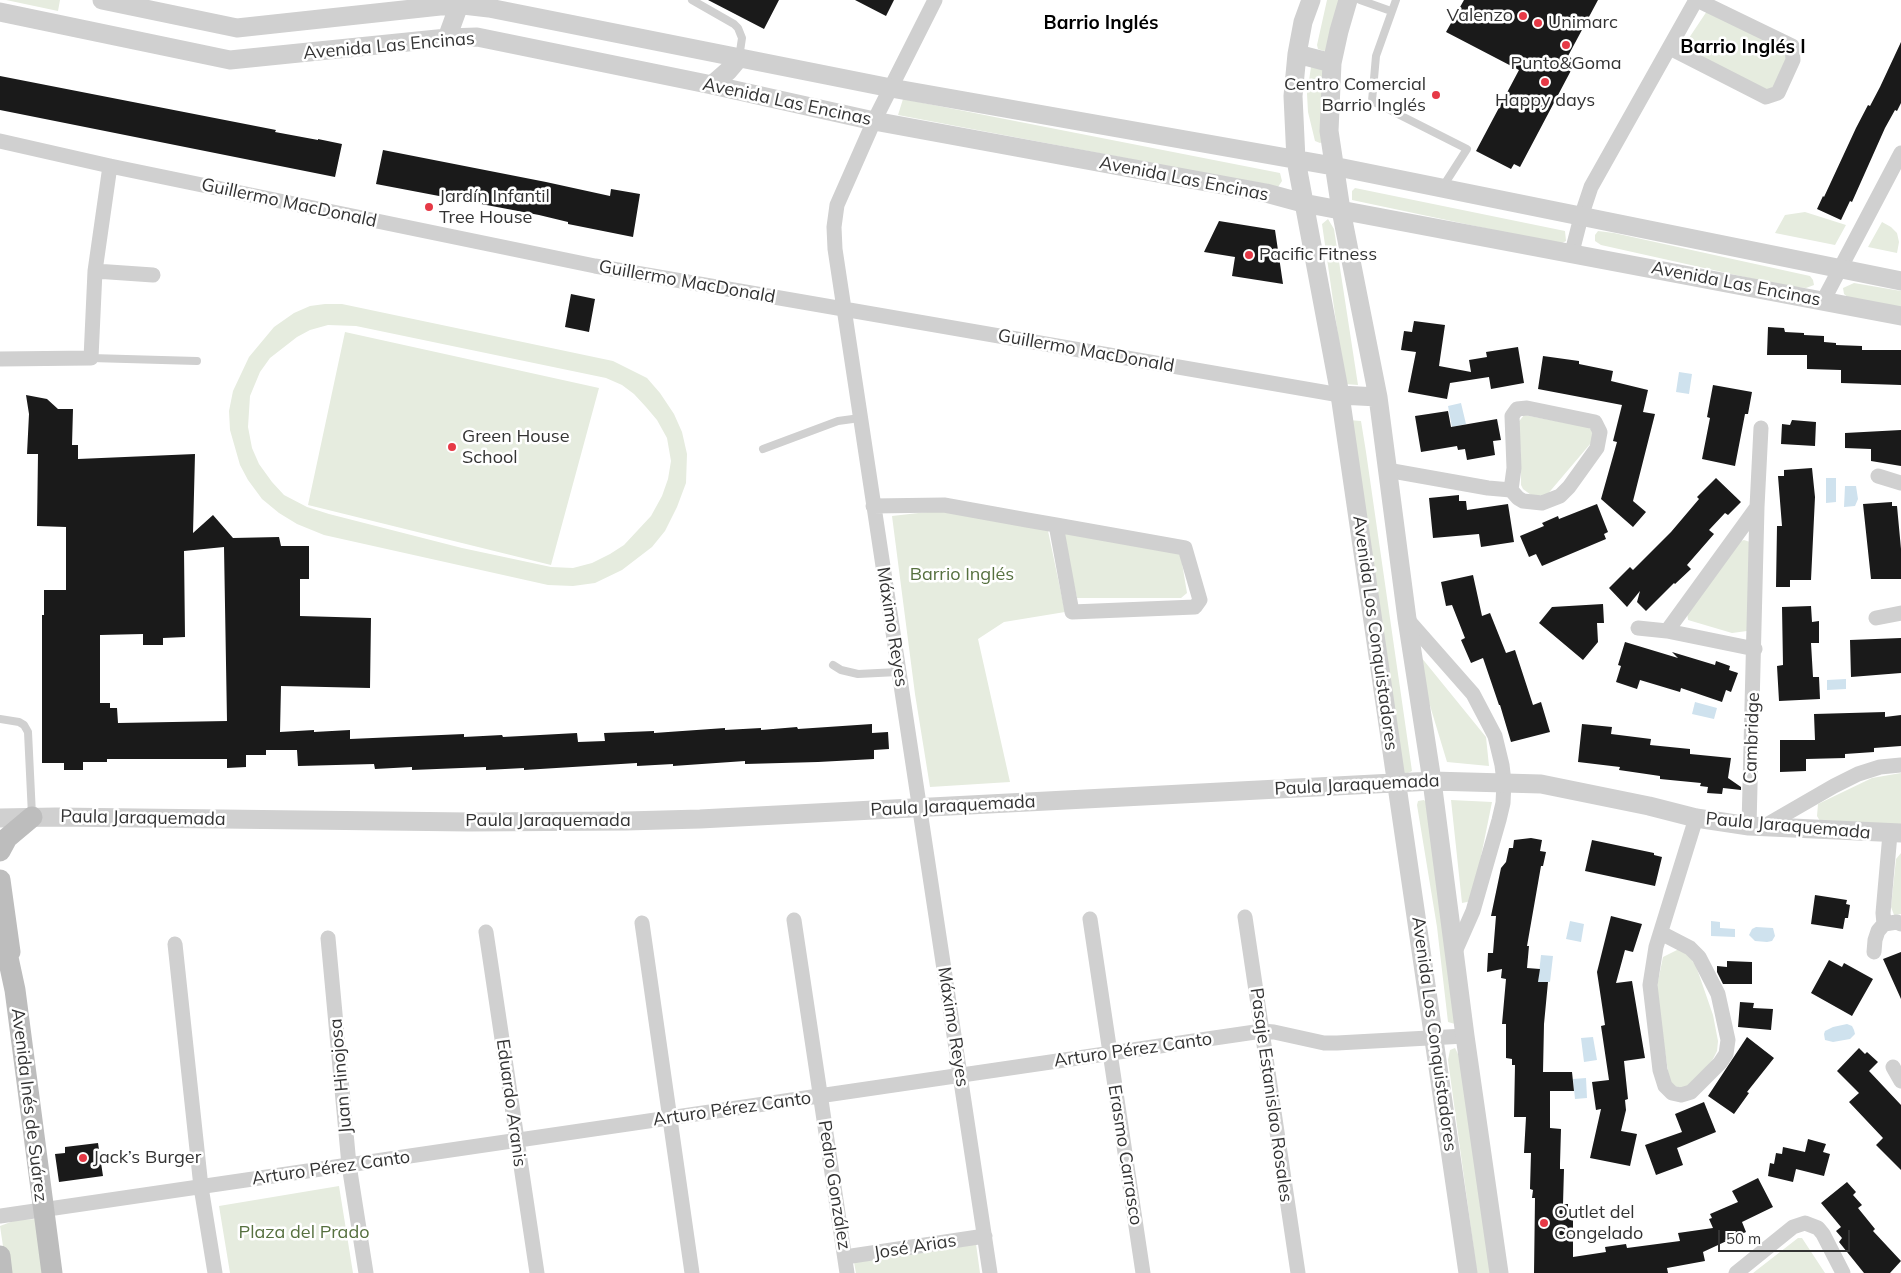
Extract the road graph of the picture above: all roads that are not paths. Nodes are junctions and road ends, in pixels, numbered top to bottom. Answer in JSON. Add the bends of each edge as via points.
{"nodes":[{"id":1,"x":102,"y":0,"type":"edge"},
{"id":2,"x":692,"y":0,"type":"edge"},
{"id":3,"x":935,"y":0,"type":"edge"},
{"id":4,"x":1311,"y":0,"type":"edge"},
{"id":5,"x":1348,"y":0,"type":"edge"},
{"id":6,"x":1360,"y":0,"type":"edge"},
{"id":7,"x":1396,"y":0,"type":"edge"},
{"id":8,"x":1696,"y":0,"type":"edge"},
{"id":9,"x":460,"y":2,"type":"edge"},
{"id":10,"x":1391,"y":11,"type":"junction"},
{"id":11,"x":0,"y":12,"type":"edge"},
{"id":12,"x":447,"y":38,"type":"junction"},
{"id":13,"x":1670,"y":48,"type":"junction"},
{"id":14,"x":1297,"y":54,"type":"junction"},
{"id":15,"x":739,"y":58,"type":"junction"},
{"id":16,"x":1332,"y":63,"type":"junction"},
{"id":17,"x":712,"y":85,"type":"junction"},
{"id":18,"x":891,"y":88,"type":"junction"},
{"id":19,"x":874,"y":121,"type":"junction"},
{"id":20,"x":0,"y":142,"type":"edge"},
{"id":21,"x":1901,"y":152,"type":"edge"},
{"id":22,"x":1296,"y":160,"type":"junction"},
{"id":23,"x":110,"y":166,"type":"junction"},
{"id":24,"x":1334,"y":166,"type":"junction"},
{"id":25,"x":1442,"y":188,"type":"junction"},
{"id":26,"x":1303,"y":202,"type":"junction"},
{"id":27,"x":1341,"y":210,"type":"junction"},
{"id":28,"x":1581,"y":217,"type":"junction"},
{"id":29,"x":1572,"y":252,"type":"junction"},
{"id":30,"x":1839,"y":270,"type":"junction"},
{"id":31,"x":95,"y":271,"type":"junction"},
{"id":32,"x":153,"y":275,"type":"dead end"},
{"id":33,"x":1901,"y":281,"type":"edge"},
{"id":34,"x":1823,"y":302,"type":"junction"},
{"id":35,"x":843,"y":309,"type":"junction"},
{"id":36,"x":1901,"y":316,"type":"edge"},
{"id":37,"x":0,"y":358,"type":"edge"},
{"id":38,"x":91,"y":358,"type":"junction"},
{"id":39,"x":196,"y":361,"type":"dead end"},
{"id":40,"x":1340,"y":395,"type":"junction"},
{"id":41,"x":1378,"y":397,"type":"junction"},
{"id":42,"x":860,"y":418,"type":"junction"},
{"id":43,"x":1761,"y":428,"type":"dead end"},
{"id":44,"x":763,"y":450,"type":"dead end"},
{"id":45,"x":1387,"y":470,"type":"junction"},
{"id":46,"x":1878,"y":476,"type":"dead end"},
{"id":47,"x":1901,"y":483,"type":"edge"},
{"id":48,"x":1511,"y":490,"type":"junction"},
{"id":49,"x":873,"y":506,"type":"junction"},
{"id":50,"x":1757,"y":507,"type":"junction"},
{"id":51,"x":1056,"y":525,"type":"junction"},
{"id":52,"x":1901,"y":613,"type":"edge"},
{"id":53,"x":1876,"y":618,"type":"dead end"},
{"id":54,"x":1407,"y":619,"type":"junction"},
{"id":55,"x":1638,"y":628,"type":"dead end"},
{"id":56,"x":1667,"y":630,"type":"junction"},
{"id":57,"x":1754,"y":649,"type":"junction"},
{"id":58,"x":833,"y":665,"type":"dead end"},
{"id":59,"x":898,"y":672,"type":"junction"},
{"id":60,"x":0,"y":719,"type":"edge"},
{"id":61,"x":1901,"y":765,"type":"edge"},
{"id":62,"x":1432,"y":780,"type":"junction"},
{"id":63,"x":1504,"y":782,"type":"junction"},
{"id":64,"x":1398,"y":783,"type":"junction"},
{"id":65,"x":919,"y":808,"type":"junction"},
{"id":66,"x":32,"y":817,"type":"junction"},
{"id":67,"x":0,"y":818,"type":"edge"},
{"id":68,"x":1696,"y":818,"type":"junction"},
{"id":69,"x":1756,"y":827,"type":"junction"},
{"id":70,"x":1896,"y":833,"type":"edge"},
{"id":71,"x":0,"y":852,"type":"edge"},
{"id":72,"x":0,"y":880,"type":"edge"},
{"id":73,"x":1244,"y":917,"type":"dead end"},
{"id":74,"x":1090,"y":919,"type":"dead end"},
{"id":75,"x":794,"y":920,"type":"dead end"},
{"id":76,"x":642,"y":924,"type":"dead end"},
{"id":77,"x":1884,"y":924,"type":"junction"},
{"id":78,"x":1901,"y":924,"type":"edge"},
{"id":79,"x":486,"y":932,"type":"dead end"},
{"id":80,"x":1661,"y":933,"type":"junction"},
{"id":81,"x":0,"y":938,"type":"edge"},
{"id":82,"x":328,"y":938,"type":"dead end"},
{"id":83,"x":175,"y":944,"type":"dead end"},
{"id":84,"x":1874,"y":952,"type":"dead end"},
{"id":85,"x":1454,"y":954,"type":"junction"},
{"id":86,"x":14,"y":990,"type":"junction"},
{"id":87,"x":1262,"y":1031,"type":"junction"},
{"id":88,"x":1465,"y":1036,"type":"junction"},
{"id":89,"x":1434,"y":1038,"type":"junction"},
{"id":90,"x":1110,"y":1053,"type":"junction"},
{"id":91,"x":1893,"y":1067,"type":"dead end"},
{"id":92,"x":960,"y":1075,"type":"junction"},
{"id":93,"x":1901,"y":1081,"type":"edge"},
{"id":94,"x":820,"y":1096,"type":"junction"},
{"id":95,"x":670,"y":1118,"type":"junction"},
{"id":96,"x":517,"y":1140,"type":"junction"},
{"id":97,"x":349,"y":1165,"type":"junction"},
{"id":98,"x":201,"y":1187,"type":"junction"},
{"id":99,"x":43,"y":1210,"type":"junction"},
{"id":100,"x":0,"y":1216,"type":"edge"},
{"id":101,"x":985,"y":1236,"type":"junction"},
{"id":102,"x":0,"y":1256,"type":"edge"},
{"id":103,"x":844,"y":1258,"type":"junction"},
{"id":104,"x":2,"y":1273,"type":"edge"},
{"id":105,"x":52,"y":1273,"type":"edge"},
{"id":106,"x":215,"y":1273,"type":"edge"},
{"id":107,"x":366,"y":1273,"type":"edge"},
{"id":108,"x":537,"y":1273,"type":"edge"},
{"id":109,"x":692,"y":1273,"type":"edge"},
{"id":110,"x":847,"y":1273,"type":"edge"},
{"id":111,"x":990,"y":1273,"type":"edge"},
{"id":112,"x":1143,"y":1273,"type":"edge"},
{"id":113,"x":1298,"y":1273,"type":"edge"},
{"id":114,"x":1468,"y":1273,"type":"edge"},
{"id":115,"x":1499,"y":1273,"type":"edge"},
{"id":116,"x":1736,"y":1273,"type":"edge"},
{"id":117,"x":1843,"y":1273,"type":"edge"}],
"edges":[{"from":1,"to":9,"type":"street","name":"Avenida Las Encinas","via":[[238,28]]},
{"from":2,"to":15,"type":"lane","via":[[738,28],[742,38]]},
{"from":3,"to":18,"type":"street","name":"Máximo Reyes"},
{"from":4,"to":14,"type":"street","name":"Avenida Los Conquistadores"},
{"from":5,"to":16,"type":"street","name":"Avenida Los Conquistadores"},
{"from":6,"to":10,"type":"lane"},
{"from":7,"to":10,"type":"lane"},
{"from":8,"to":13,"type":"street"},
{"from":8,"to":13,"type":"street","via":[[1792,46],[1793,60],[1778,93],[1766,97]]},
{"from":9,"to":12,"type":"street"},
{"from":9,"to":15,"type":"street","name":"Avenida Las Encinas"},
{"from":10,"to":25,"type":"lane","via":[[1376,56],[1372,101],[1467,149]]},
{"from":11,"to":12,"type":"street","name":"Avenida Las Encinas","via":[[230,60]]},
{"from":12,"to":17,"type":"street","name":"Avenida Las Encinas","via":[[477,37]]},
{"from":13,"to":28,"type":"street","via":[[1591,187]]},
{"from":14,"to":16,"type":"street"},
{"from":14,"to":22,"type":"street","name":"Avenida Los Conquistadores","via":[[1293,96]]},
{"from":15,"to":17,"type":"street"},
{"from":15,"to":18,"type":"street","name":"Avenida Las Encinas"},
{"from":16,"to":24,"type":"street","name":"Avenida Los Conquistadores","via":[[1329,131]]},
{"from":17,"to":19,"type":"street","name":"Avenida Las Encinas"},
{"from":18,"to":19,"type":"street","name":"Máximo Reyes"},
{"from":18,"to":22,"type":"street","name":"Avenida Las Encinas"},
{"from":19,"to":26,"type":"street","name":"Avenida Las Encinas"},
{"from":19,"to":35,"type":"street","name":"Máximo Reyes","via":[[837,205],[835,249]]},
{"from":20,"to":23,"type":"street","name":"Guillermo MacDonald"},
{"from":21,"to":30,"type":"street"},
{"from":22,"to":24,"type":"street","name":"Avenida Las Encinas"},
{"from":22,"to":26,"type":"street","name":"Avenida Los Conquistadores"},
{"from":23,"to":31,"type":"street"},
{"from":23,"to":35,"type":"street","name":"Guillermo MacDonald","via":[[595,266]]},
{"from":24,"to":25,"type":"street","name":"Avenida Las Encinas"},
{"from":24,"to":27,"type":"street","name":"Avenida Los Conquistadores"},
{"from":25,"to":28,"type":"street","name":"Avenida Las Encinas"},
{"from":26,"to":27,"type":"street","name":"Avenida Las Encinas"},
{"from":26,"to":40,"type":"street","name":"Avenida Los Conquistadores"},
{"from":27,"to":29,"type":"street","name":"Avenida Las Encinas"},
{"from":27,"to":41,"type":"street","name":"Avenida Los Conquistadores"},
{"from":28,"to":29,"type":"street"},
{"from":28,"to":30,"type":"street","name":"Avenida Las Encinas"},
{"from":29,"to":34,"type":"street","name":"Avenida Las Encinas"},
{"from":30,"to":33,"type":"street","name":"Avenida Las Encinas"},
{"from":30,"to":34,"type":"street"},
{"from":31,"to":32,"type":"street"},
{"from":31,"to":38,"type":"street"},
{"from":34,"to":36,"type":"street","name":"Avenida Las Encinas"},
{"from":35,"to":40,"type":"street","name":"Guillermo MacDonald"},
{"from":35,"to":42,"type":"street","name":"Máximo Reyes"},
{"from":37,"to":38,"type":"street"},
{"from":38,"to":39,"type":"lane"},
{"from":40,"to":41,"type":"street","name":"Guillermo MacDonald"},
{"from":40,"to":64,"type":"street","name":"Avenida Los Conquistadores"},
{"from":41,"to":45,"type":"street","name":"Avenida Los Conquistadores"},
{"from":42,"to":44,"type":"lane","via":[[838,421]]},
{"from":42,"to":49,"type":"street","name":"Máximo Reyes"},
{"from":43,"to":50,"type":"street","name":"Cambridge"},
{"from":45,"to":48,"type":"street"},
{"from":45,"to":54,"type":"street","name":"Avenida Los Conquistadores"},
{"from":46,"to":47,"type":"street"},
{"from":48,"to":48,"type":"street","via":[[1518,498],[1532,503],[1560,496],[1597,448],[1600,432],[1596,424],[1527,408],[1515,411],[1511,421],[1514,468]]},
{"from":49,"to":51,"type":"street","via":[[944,505]]},
{"from":49,"to":59,"type":"street","name":"Máximo Reyes"},
{"from":50,"to":56,"type":"street"},
{"from":50,"to":57,"type":"street","name":"Cambridge"},
{"from":51,"to":51,"type":"street","via":[[1185,548],[1200,600],[1195,608],[1072,612]]},
{"from":52,"to":53,"type":"street"},
{"from":54,"to":62,"type":"street","name":"Avenida Los Conquistadores"},
{"from":54,"to":63,"type":"street","name":"Avenida Los Conquistadores","via":[[1473,694],[1495,736]]},
{"from":55,"to":56,"type":"street"},
{"from":56,"to":57,"type":"street"},
{"from":57,"to":69,"type":"street","name":"Cambridge"},
{"from":58,"to":59,"type":"lane","via":[[858,674]]},
{"from":59,"to":65,"type":"street","name":"Máximo Reyes"},
{"from":60,"to":66,"type":"lane","via":[[18,722],[28,732]]},
{"from":61,"to":69,"type":"street","via":[[1858,774]]},
{"from":62,"to":63,"type":"street","name":"Paula Jaraquemada"},
{"from":62,"to":64,"type":"street","name":"Paula Jaraquemada"},
{"from":62,"to":85,"type":"street","name":"Avenida Los Conquistadores"},
{"from":63,"to":68,"type":"street","name":"Paula Jaraquemada","via":[[1575,790]]},
{"from":63,"to":85,"type":"street","name":"Avenida Los Conquistadores","via":[[1503,803],[1473,911]]},
{"from":64,"to":65,"type":"street","name":"Paula Jaraquemada"},
{"from":64,"to":89,"type":"street","name":"Avenida Los Conquistadores"},
{"from":65,"to":66,"type":"street","name":"Paula Jaraquemada","via":[[700,819],[552,822]]},
{"from":65,"to":92,"type":"street","name":"Máximo Reyes"},
{"from":66,"to":67,"type":"street","name":"Paula Jaraquemada"},
{"from":66,"to":71,"type":"main road","via":[[7,838]]},
{"from":68,"to":69,"type":"street","name":"Paula Jaraquemada"},
{"from":68,"to":80,"type":"street"},
{"from":69,"to":70,"type":"street","name":"Paula Jaraquemada"},
{"from":70,"to":77,"type":"street","via":[[1883,900]]},
{"from":72,"to":86,"type":"main road"},
{"from":73,"to":87,"type":"street","name":"Pasaje Estanislao Rosales"},
{"from":74,"to":90,"type":"street","name":"Erasmo Carrasco"},
{"from":75,"to":94,"type":"street","name":"Pedro González"},
{"from":76,"to":95,"type":"street"},
{"from":77,"to":78,"type":"street"},
{"from":77,"to":84,"type":"street","via":[[1878,931]]},
{"from":79,"to":96,"type":"street","name":"Eduardo Aranis"},
{"from":80,"to":80,"type":"street","via":[[1650,985],[1660,1070],[1665,1086],[1672,1094],[1681,1095],[1691,1092],[1720,1063],[1726,1054],[1728,1040],[1718,994],[1699,957],[1690,948]]},
{"from":81,"to":86,"type":"main road","name":"Avenida Inés de Suárez","via":[[9,961]]},
{"from":82,"to":97,"type":"street","name":"Juan Hinojosa"},
{"from":83,"to":98,"type":"street"},
{"from":85,"to":88,"type":"street","name":"Avenida Los Conquistadores"},
{"from":86,"to":99,"type":"main road","name":"Avenida Inés de Suárez"},
{"from":87,"to":89,"type":"street","name":"Arturo Pérez Canto","via":[[1324,1043]]},
{"from":87,"to":90,"type":"street","name":"Arturo Pérez Canto"},
{"from":87,"to":113,"type":"street","name":"Pasaje Estanislao Rosales"},
{"from":88,"to":89,"type":"street","name":"Arturo Pérez Canto"},
{"from":88,"to":115,"type":"street","name":"Avenida Los Conquistadores"},
{"from":89,"to":114,"type":"street","name":"Avenida Los Conquistadores"},
{"from":90,"to":92,"type":"street","name":"Arturo Pérez Canto"},
{"from":90,"to":112,"type":"street","name":"Erasmo Carrasco"},
{"from":91,"to":93,"type":"street"},
{"from":92,"to":94,"type":"street","name":"Arturo Pérez Canto"},
{"from":92,"to":101,"type":"street","name":"Máximo Reyes"},
{"from":94,"to":95,"type":"street","name":"Arturo Pérez Canto"},
{"from":94,"to":103,"type":"street","name":"Pedro González"},
{"from":95,"to":96,"type":"street","name":"Arturo Pérez Canto"},
{"from":95,"to":109,"type":"street"},
{"from":96,"to":97,"type":"street","name":"Arturo Pérez Canto"},
{"from":96,"to":108,"type":"street","name":"Eduardo Aranis"},
{"from":97,"to":98,"type":"street","name":"Arturo Pérez Canto"},
{"from":97,"to":107,"type":"street","name":"Juan Hinojosa"},
{"from":98,"to":99,"type":"street","name":"Arturo Pérez Canto"},
{"from":98,"to":106,"type":"street"},
{"from":99,"to":100,"type":"street","name":"Arturo Pérez Canto"},
{"from":99,"to":105,"type":"main road","name":"Avenida Inés de Suárez"},
{"from":101,"to":103,"type":"street","name":"José Arias"},
{"from":101,"to":111,"type":"street","name":"Máximo Reyes"},
{"from":102,"to":104,"type":"main road"},
{"from":103,"to":110,"type":"street","name":"Pedro González"},
{"from":116,"to":117,"type":"street","via":[[1793,1227],[1805,1222],[1823,1234]]}]}
